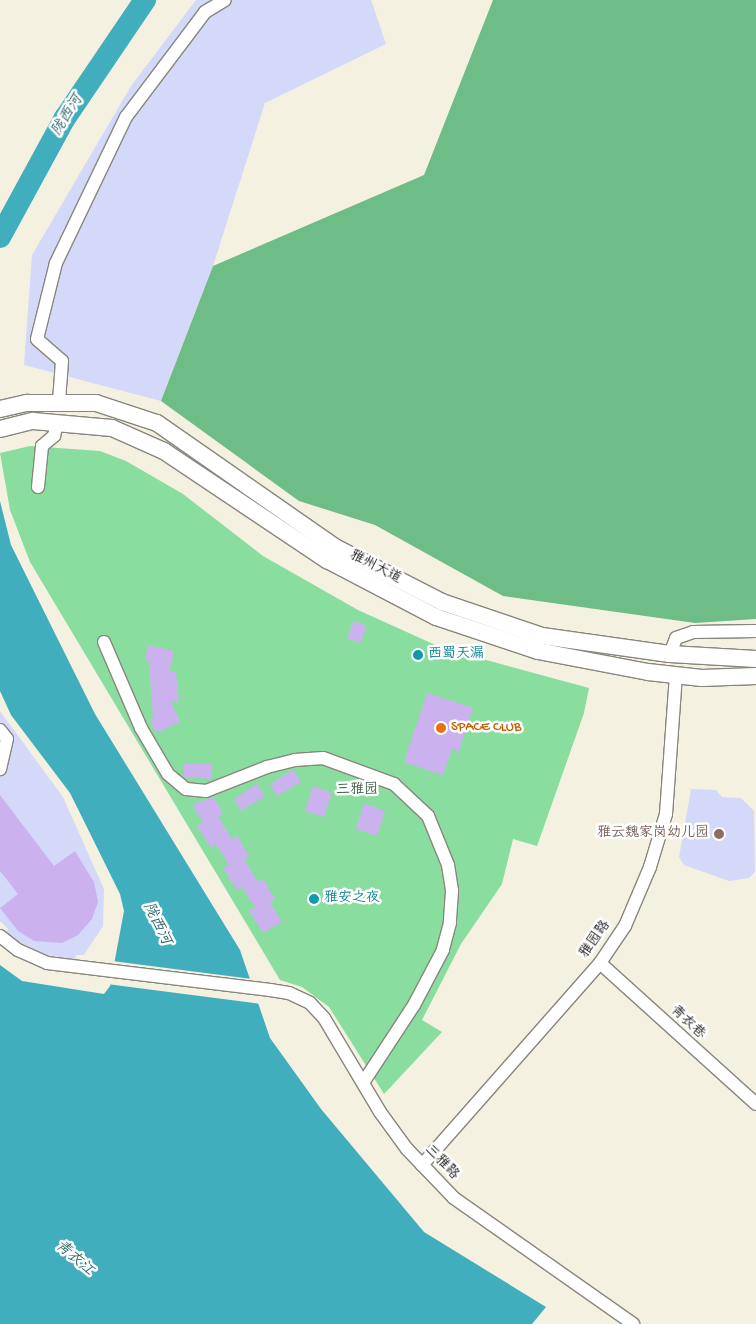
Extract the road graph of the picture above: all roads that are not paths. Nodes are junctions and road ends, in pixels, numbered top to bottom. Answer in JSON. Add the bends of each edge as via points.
{"nodes":[{"id":1,"x":225,"y":0,"type":"edge"},
{"id":2,"x":59,"y":402,"type":"junction"},
{"id":3,"x":0,"y":409,"type":"edge"},
{"id":4,"x":57,"y":423,"type":"junction"},
{"id":5,"x":0,"y":429,"type":"edge"},
{"id":6,"x":38,"y":487,"type":"dead end"},
{"id":7,"x":756,"y":631,"type":"edge"},
{"id":8,"x":104,"y":642,"type":"dead end"},
{"id":9,"x":670,"y":654,"type":"junction"},
{"id":10,"x":756,"y":659,"type":"edge"},
{"id":11,"x":676,"y":675,"type":"junction"},
{"id":12,"x":756,"y":676,"type":"edge"},
{"id":13,"x":0,"y":730,"type":"edge"},
{"id":14,"x":0,"y":769,"type":"edge"},
{"id":15,"x":0,"y":936,"type":"edge"},
{"id":16,"x":600,"y":963,"type":"junction"},
{"id":17,"x":363,"y":1083,"type":"junction"},
{"id":18,"x":756,"y":1104,"type":"edge"},
{"id":19,"x":422,"y":1166,"type":"junction"},
{"id":20,"x":633,"y":1324,"type":"edge"}],
"edges":[{"from":1,"to":2,"type":"street","via":[[205,12],[126,117],[56,263],[38,339],[62,361]]},
{"from":2,"to":3,"type":"main road","name":"雅州大道","via":[[27,403]]},
{"from":2,"to":9,"type":"main road","name":"雅州大道","via":[[96,403],[157,423],[335,547],[442,602],[542,636]]},
{"from":4,"to":5,"type":"main road","name":"雅州大道","via":[[33,422]]},
{"from":4,"to":6,"type":"street","via":[[54,436],[42,446]]},
{"from":4,"to":11,"type":"main road","name":"雅州大道","via":[[112,428],[164,452],[327,560],[436,617],[538,651],[589,663]]},
{"from":7,"to":9,"type":"street","via":[[694,632],[676,638]]},
{"from":8,"to":17,"type":"street","via":[[141,728],[168,774],[186,789],[206,791],[267,767],[323,758],[394,784],[420,806],[438,836],[452,891],[450,923],[443,950],[414,1005]]},
{"from":9,"to":10,"type":"main road","name":"雅州大道"},
{"from":11,"to":12,"type":"main road","name":"雅州大道"},
{"from":11,"to":16,"type":"street","name":"雅园路","via":[[666,814],[650,867],[625,926]]},
{"from":13,"to":14,"type":"street","via":[[7,739]]},
{"from":15,"to":17,"type":"street","name":"三雅路","via":[[18,950],[47,963],[289,993],[324,1018]]},
{"from":16,"to":18,"type":"street","name":"青衣巷"},
{"from":16,"to":19,"type":"street","name":"雅园路"},
{"from":17,"to":19,"type":"street","name":"三雅路","via":[[380,1112]]},
{"from":19,"to":20,"type":"street","name":"三雅路","via":[[454,1198]]}]}
